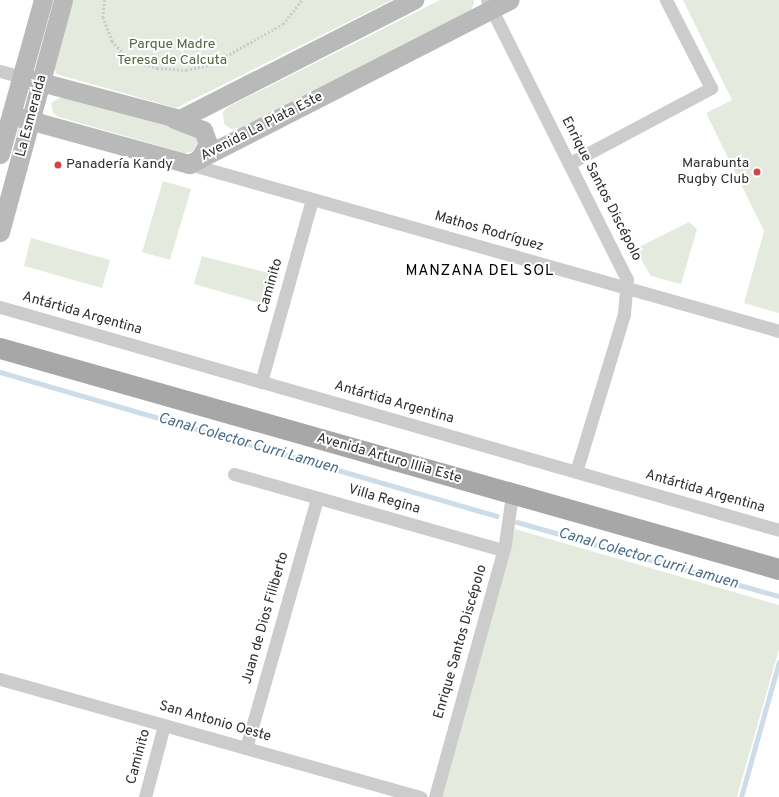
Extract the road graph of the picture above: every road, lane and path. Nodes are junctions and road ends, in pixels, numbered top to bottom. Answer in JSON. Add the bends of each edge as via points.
{"nodes":[{"id":1,"x":43,"y":0,"type":"edge"},
{"id":2,"x":64,"y":0,"type":"edge"},
{"id":3,"x":105,"y":0,"type":"edge"},
{"id":4,"x":302,"y":0,"type":"edge"},
{"id":5,"x":414,"y":0,"type":"edge"},
{"id":6,"x":509,"y":0,"type":"edge"},
{"id":7,"x":666,"y":0,"type":"edge"},
{"id":8,"x":489,"y":4,"type":"edge"},
{"id":9,"x":0,"y":71,"type":"edge"},
{"id":10,"x":22,"y":76,"type":"junction"},
{"id":11,"x":41,"y":82,"type":"junction"},
{"id":12,"x":5,"y":114,"type":"edge"},
{"id":13,"x":171,"y":118,"type":"junction"},
{"id":14,"x":30,"y":120,"type":"junction"},
{"id":15,"x":0,"y":154,"type":"edge"},
{"id":16,"x":194,"y":162,"type":"junction"},
{"id":17,"x":570,"y":163,"type":"junction"},
{"id":18,"x":312,"y":199,"type":"junction"},
{"id":19,"x":0,"y":232,"type":"edge"},
{"id":20,"x":629,"y":288,"type":"junction"},
{"id":21,"x":0,"y":307,"type":"edge"},
{"id":22,"x":779,"y":331,"type":"edge"},
{"id":23,"x":0,"y":348,"type":"edge"},
{"id":24,"x":261,"y":382,"type":"junction"},
{"id":25,"x":576,"y":472,"type":"junction"},
{"id":26,"x":234,"y":474,"type":"dead end"},
{"id":27,"x":512,"y":494,"type":"junction"},
{"id":28,"x":317,"y":498,"type":"junction"},
{"id":29,"x":779,"y":530,"type":"edge"},
{"id":30,"x":503,"y":550,"type":"junction"},
{"id":31,"x":779,"y":569,"type":"edge"},
{"id":32,"x":0,"y":679,"type":"edge"},
{"id":33,"x":164,"y":725,"type":"junction"},
{"id":34,"x":246,"y":748,"type":"junction"},
{"id":35,"x":145,"y":797,"type":"edge"},
{"id":36,"x":421,"y":797,"type":"edge"},
{"id":37,"x":435,"y":797,"type":"edge"}],
"edges":[{"from":1,"to":10,"type":"main road","name":"La Esmeralda"},
{"from":2,"to":11,"type":"main road","name":"La Esmeralda"},
{"from":3,"to":4,"type":"path","via":[[103,17],[112,41],[129,59],[157,68],[186,70],[212,64],[283,24]]},
{"from":5,"to":13,"type":"main road","via":[[189,116]]},
{"from":6,"to":8,"type":"main road","name":"Avenida La Plata Este"},
{"from":7,"to":17,"type":"street","via":[[711,88]]},
{"from":8,"to":16,"type":"main road","name":"Avenida La Plata Este"},
{"from":8,"to":17,"type":"street","name":"Enrique Santos Discépolo"},
{"from":9,"to":10,"type":"street"},
{"from":10,"to":11,"type":"main road"},
{"from":10,"to":12,"type":"main road","name":"La Esmeralda"},
{"from":11,"to":13,"type":"main road"},
{"from":11,"to":14,"type":"main road","name":"La Esmeralda"},
{"from":12,"to":14,"type":"main road","name":"Avenida La Plata Este"},
{"from":12,"to":15,"type":"main road","name":"La Esmeralda"},
{"from":13,"to":16,"type":"main road","via":[[203,130],[208,144]]},
{"from":14,"to":16,"type":"main road","name":"Avenida La Plata Este"},
{"from":14,"to":19,"type":"main road","name":"La Esmeralda"},
{"from":16,"to":18,"type":"street","name":"Mathos Rodríguez"},
{"from":17,"to":20,"type":"street","name":"Enrique Santos Discépolo","via":[[620,260]]},
{"from":18,"to":20,"type":"street","name":"Mathos Rodríguez"},
{"from":18,"to":24,"type":"street","name":"Caminito"},
{"from":20,"to":22,"type":"street","name":"Mathos Rodríguez"},
{"from":20,"to":25,"type":"street"},
{"from":21,"to":24,"type":"street","name":"Antártida Argentina"},
{"from":23,"to":27,"type":"main road","name":"Avenida Arturo Illia Este"},
{"from":24,"to":25,"type":"street","name":"Antártida Argentina"},
{"from":25,"to":29,"type":"street","name":"Antártida Argentina"},
{"from":26,"to":28,"type":"street","name":"Villa Regina"},
{"from":27,"to":30,"type":"street","name":"Enrique Santos Discépolo"},
{"from":27,"to":31,"type":"main road","name":"Avenida Arturo Illia Este"},
{"from":28,"to":30,"type":"street","name":"Villa Regina"},
{"from":28,"to":34,"type":"street","name":"Juan de Dios Filiberto"},
{"from":30,"to":37,"type":"street","name":"Enrique Santos Discépolo"},
{"from":32,"to":33,"type":"street","name":"San Antonio Oeste"},
{"from":33,"to":34,"type":"street","name":"San Antonio Oeste"},
{"from":33,"to":35,"type":"street","name":"Caminito"},
{"from":34,"to":36,"type":"street","name":"San Antonio Oeste"}]}
